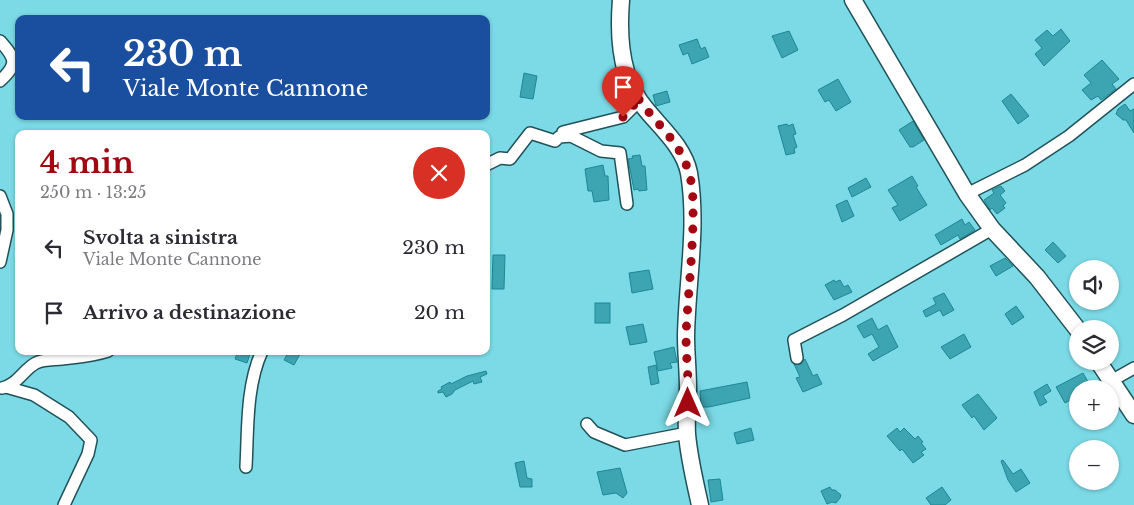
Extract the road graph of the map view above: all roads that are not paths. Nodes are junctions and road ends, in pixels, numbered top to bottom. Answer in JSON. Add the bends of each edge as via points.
{"nodes":[{"id":1,"x":621,"y":0,"type":"edge"},
{"id":2,"x":853,"y":0,"type":"edge"},
{"id":3,"x":0,"y":41,"type":"edge"},
{"id":4,"x":0,"y":81,"type":"edge"},
{"id":5,"x":1134,"y":84,"type":"edge"},
{"id":6,"x":636,"y":95,"type":"junction"},
{"id":7,"x":572,"y":136,"type":"junction"},
{"id":8,"x":490,"y":163,"type":"edge"},
{"id":9,"x":967,"y":194,"type":"junction"},
{"id":10,"x":0,"y":196,"type":"edge"},
{"id":11,"x":627,"y":204,"type":"dead end"},
{"id":12,"x":992,"y":229,"type":"junction"},
{"id":13,"x":0,"y":262,"type":"edge"},
{"id":14,"x":1070,"y":320,"type":"edge"},
{"id":15,"x":95,"y":355,"type":"edge"},
{"id":16,"x":260,"y":355,"type":"edge"},
{"id":17,"x":797,"y":358,"type":"dead end"},
{"id":18,"x":1134,"y":368,"type":"edge"},
{"id":19,"x":1114,"y":380,"type":"edge"},
{"id":20,"x":3,"y":388,"type":"edge"},
{"id":21,"x":1119,"y":393,"type":"edge"},
{"id":22,"x":1134,"y":415,"type":"edge"},
{"id":23,"x":587,"y":424,"type":"dead end"},
{"id":24,"x":687,"y":433,"type":"junction"},
{"id":25,"x":246,"y":467,"type":"dead end"},
{"id":26,"x":64,"y":505,"type":"edge"},
{"id":27,"x":700,"y":505,"type":"edge"}],
"edges":[{"from":1,"to":6,"type":"street","via":[[620,41]]},
{"from":2,"to":9,"type":"street"},
{"from":3,"to":4,"type":"street","via":[[11,54],[13,63]]},
{"from":5,"to":9,"type":"street","via":[[1069,136],[1025,165]]},
{"from":6,"to":7,"type":"street","via":[[633,108],[623,117],[563,132]]},
{"from":6,"to":24,"type":"street","via":[[680,153],[688,170],[693,199],[686,335]]},
{"from":7,"to":8,"type":"street","via":[[559,137],[555,141],[530,133],[510,159],[500,158]]},
{"from":7,"to":11,"type":"street","via":[[601,151],[620,153]]},
{"from":9,"to":12,"type":"street"},
{"from":10,"to":13,"type":"street","via":[[7,214]]},
{"from":12,"to":14,"type":"street","via":[[1037,277]]},
{"from":12,"to":17,"type":"street","via":[[794,340]]},
{"from":15,"to":20,"type":"street","via":[[35,364]]},
{"from":16,"to":25,"type":"street","via":[[254,368]]},
{"from":18,"to":19,"type":"street"},
{"from":20,"to":26,"type":"street","via":[[34,395],[68,417],[91,440],[88,454]]},
{"from":21,"to":22,"type":"street"},
{"from":23,"to":24,"type":"street","via":[[594,432],[625,445]]},
{"from":24,"to":27,"type":"street"}]}
